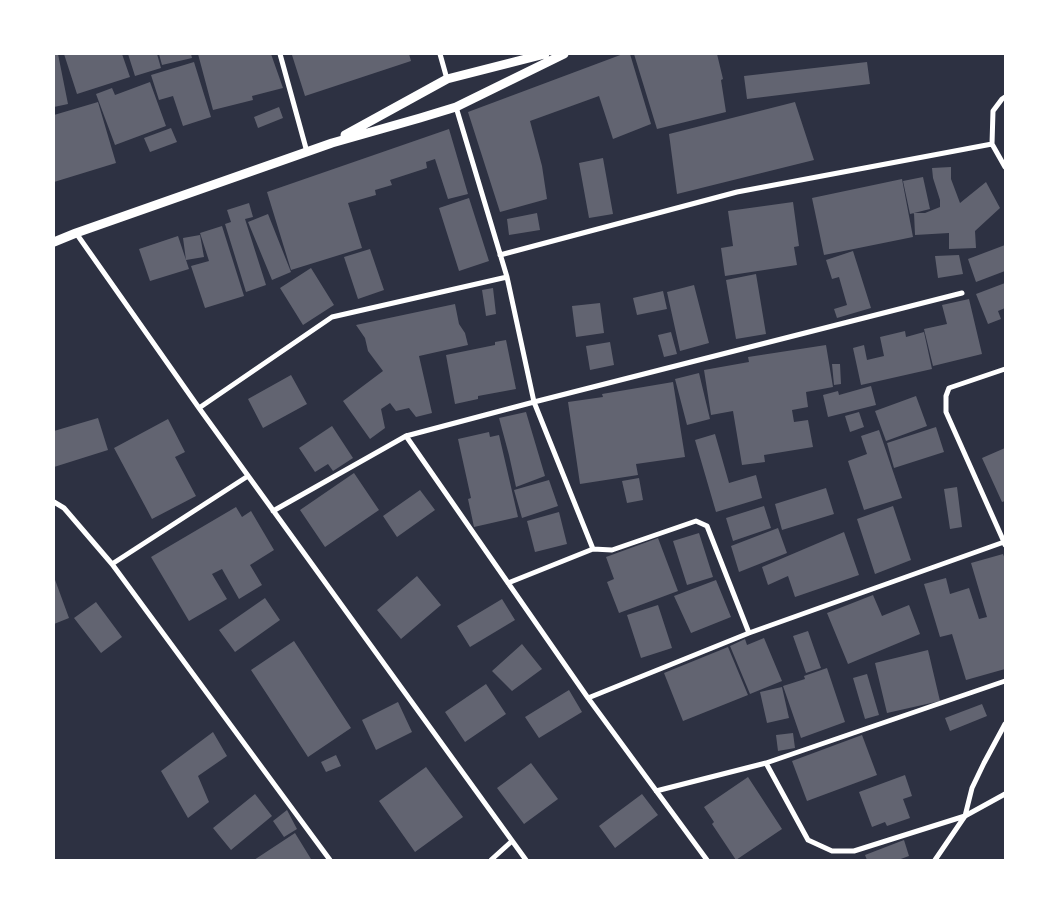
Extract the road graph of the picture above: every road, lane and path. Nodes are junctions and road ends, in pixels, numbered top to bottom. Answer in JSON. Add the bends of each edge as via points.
{"nodes":[{"id":1,"x":280,"y":54,"type":"edge"},
{"id":2,"x":440,"y":54,"type":"edge"},
{"id":3,"x":545,"y":54,"type":"edge"},
{"id":4,"x":564,"y":54,"type":"edge"},
{"id":5,"x":447,"y":79,"type":"junction"},
{"id":6,"x":1005,"y":97,"type":"edge"},
{"id":7,"x":456,"y":107,"type":"junction"},
{"id":8,"x":332,"y":143,"type":"junction"},
{"id":9,"x":992,"y":144,"type":"junction"},
{"id":10,"x":306,"y":152,"type":"junction"},
{"id":11,"x":1005,"y":167,"type":"edge"},
{"id":12,"x":76,"y":233,"type":"junction"},
{"id":13,"x":54,"y":242,"type":"edge"},
{"id":14,"x":500,"y":255,"type":"junction"},
{"id":15,"x":506,"y":277,"type":"junction"},
{"id":16,"x":962,"y":293,"type":"dead end"},
{"id":17,"x":1005,"y":369,"type":"edge"},
{"id":18,"x":534,"y":402,"type":"junction"},
{"id":19,"x":199,"y":408,"type":"junction"},
{"id":20,"x":406,"y":436,"type":"junction"},
{"id":21,"x":248,"y":476,"type":"junction"},
{"id":22,"x":54,"y":502,"type":"edge"},
{"id":23,"x":273,"y":511,"type":"junction"},
{"id":24,"x":1005,"y":543,"type":"edge"},
{"id":25,"x":593,"y":549,"type":"junction"},
{"id":26,"x":112,"y":564,"type":"junction"},
{"id":27,"x":508,"y":583,"type":"junction"},
{"id":28,"x":749,"y":632,"type":"junction"},
{"id":29,"x":1005,"y":681,"type":"edge"},
{"id":30,"x":588,"y":698,"type":"junction"},
{"id":31,"x":1005,"y":724,"type":"edge"},
{"id":32,"x":766,"y":764,"type":"junction"},
{"id":33,"x":656,"y":791,"type":"junction"},
{"id":34,"x":1005,"y":794,"type":"edge"},
{"id":35,"x":965,"y":816,"type":"junction"},
{"id":36,"x":512,"y":842,"type":"junction"},
{"id":37,"x":330,"y":860,"type":"edge"},
{"id":38,"x":492,"y":860,"type":"edge"},
{"id":39,"x":526,"y":860,"type":"edge"},
{"id":40,"x":708,"y":860,"type":"edge"},
{"id":41,"x":935,"y":860,"type":"edge"}],
"edges":[{"from":1,"to":10,"type":"street"},
{"from":2,"to":5,"type":"street"},
{"from":3,"to":5,"type":"street"},
{"from":4,"to":7,"type":"street"},
{"from":5,"to":8,"type":"street"},
{"from":6,"to":9,"type":"street","via":[[992,111]]},
{"from":7,"to":8,"type":"street"},
{"from":7,"to":14,"type":"street"},
{"from":8,"to":10,"type":"street"},
{"from":9,"to":11,"type":"street"},
{"from":9,"to":14,"type":"street","via":[[736,192]]},
{"from":10,"to":12,"type":"street"},
{"from":12,"to":13,"type":"street"},
{"from":12,"to":19,"type":"street"},
{"from":14,"to":15,"type":"street"},
{"from":15,"to":18,"type":"street"},
{"from":15,"to":19,"type":"street","via":[[332,317]]},
{"from":16,"to":18,"type":"street"},
{"from":17,"to":24,"type":"street","via":[[949,388],[946,412]]},
{"from":18,"to":20,"type":"street"},
{"from":18,"to":25,"type":"street"},
{"from":19,"to":21,"type":"street"},
{"from":20,"to":23,"type":"street"},
{"from":20,"to":27,"type":"street"},
{"from":21,"to":23,"type":"street"},
{"from":21,"to":26,"type":"street"},
{"from":22,"to":26,"type":"street","via":[[64,508]]},
{"from":23,"to":36,"type":"street"},
{"from":24,"to":28,"type":"street"},
{"from":25,"to":27,"type":"street"},
{"from":25,"to":28,"type":"street","via":[[612,550],[696,521],[708,526]]},
{"from":26,"to":37,"type":"street"},
{"from":27,"to":30,"type":"street"},
{"from":28,"to":30,"type":"street"},
{"from":29,"to":32,"type":"street"},
{"from":30,"to":33,"type":"street"},
{"from":31,"to":35,"type":"street","via":[[972,788]]},
{"from":32,"to":33,"type":"street"},
{"from":32,"to":35,"type":"street","via":[[808,840],[832,851],[854,851]]},
{"from":33,"to":40,"type":"street"},
{"from":34,"to":35,"type":"street"},
{"from":35,"to":41,"type":"street"},
{"from":36,"to":38,"type":"street"},
{"from":36,"to":39,"type":"street"}]}
